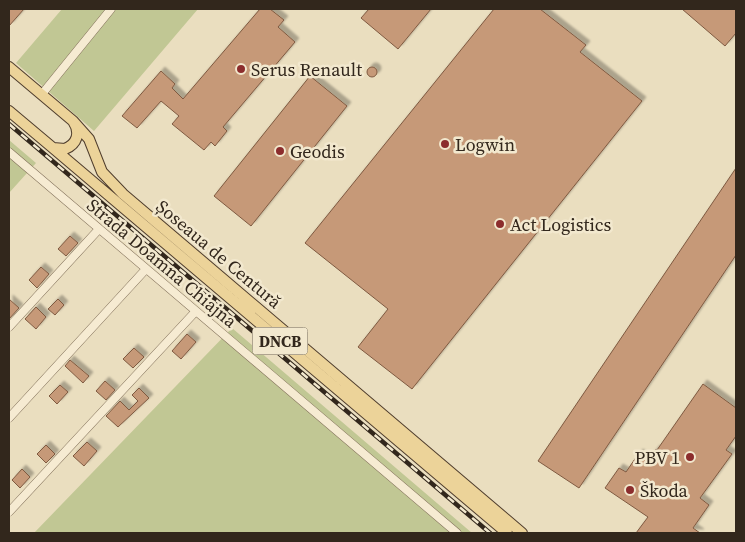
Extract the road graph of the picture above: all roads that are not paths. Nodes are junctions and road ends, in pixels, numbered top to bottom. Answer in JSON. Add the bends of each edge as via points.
{"nodes":[{"id":1,"x":111,"y":9,"type":"edge"},
{"id":2,"x":9,"y":67,"type":"edge"},
{"id":3,"x":42,"y":94,"type":"junction"},
{"id":4,"x":9,"y":111,"type":"edge"},
{"id":5,"x":73,"y":121,"type":"junction"},
{"id":6,"x":53,"y":148,"type":"junction"},
{"id":7,"x":9,"y":152,"type":"edge"},
{"id":8,"x":100,"y":229,"type":"junction"},
{"id":9,"x":146,"y":269,"type":"junction"},
{"id":10,"x":196,"y":311,"type":"junction"},
{"id":11,"x":9,"y":327,"type":"edge"},
{"id":12,"x":9,"y":418,"type":"edge"},
{"id":13,"x":9,"y":512,"type":"edge"},
{"id":14,"x":456,"y":533,"type":"edge"},
{"id":15,"x":507,"y":533,"type":"edge"},
{"id":16,"x":522,"y":533,"type":"edge"}],
"edges":[{"from":1,"to":3,"type":"street"},
{"from":2,"to":3,"type":"main road","number":"DNCB"},
{"from":3,"to":5,"type":"main road","number":"DNCB"},
{"from":4,"to":6,"type":"main road","number":"DNCB"},
{"from":5,"to":6,"type":"main road","via":[[78,132],[74,143],[65,149]]},
{"from":5,"to":16,"type":"main road","name":"Șoseaua de Centură","number":"DNCB","via":[[89,139],[102,172],[123,194]]},
{"from":6,"to":15,"type":"main road","name":"Șoseaua de Centură","number":"DNCB"},
{"from":7,"to":8,"type":"street","name":"Strada Doamna Chiajna"},
{"from":8,"to":9,"type":"street","name":"Strada Doamna Chiajna"},
{"from":8,"to":11,"type":"street"},
{"from":9,"to":10,"type":"street","name":"Strada Doamna Chiajna"},
{"from":9,"to":12,"type":"street"},
{"from":10,"to":13,"type":"street"},
{"from":10,"to":14,"type":"street","name":"Strada Doamna Chiajna"}]}
